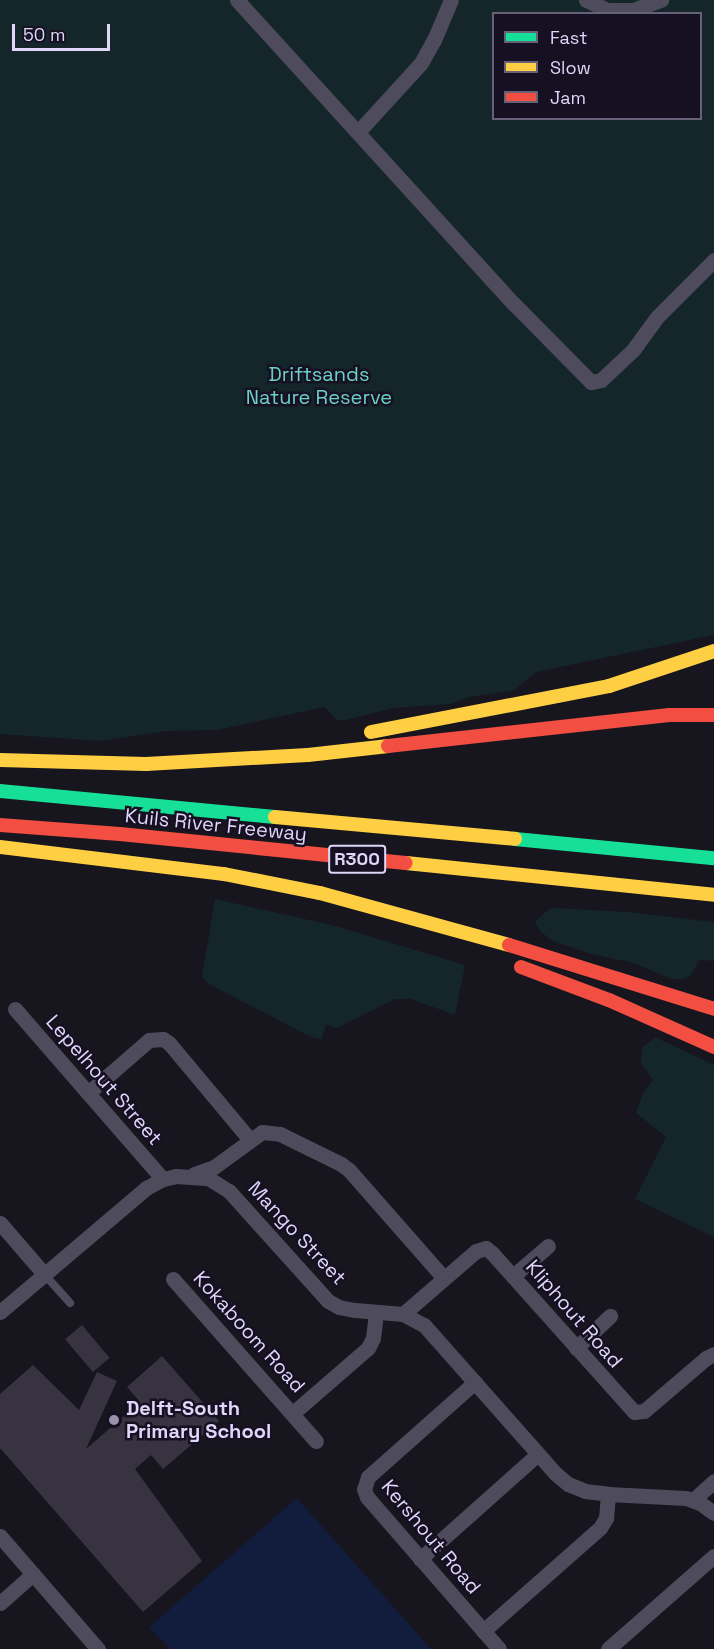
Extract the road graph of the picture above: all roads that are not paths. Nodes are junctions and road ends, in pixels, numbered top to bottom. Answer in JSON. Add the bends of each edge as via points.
{"nodes":[{"id":1,"x":237,"y":0,"type":"edge"},
{"id":2,"x":451,"y":0,"type":"edge"},
{"id":3,"x":586,"y":0,"type":"edge"},
{"id":4,"x":661,"y":0,"type":"edge"},
{"id":5,"x":358,"y":132,"type":"junction"},
{"id":6,"x":714,"y":260,"type":"edge"},
{"id":7,"x":714,"y":651,"type":"edge"},
{"id":8,"x":714,"y":715,"type":"edge"},
{"id":9,"x":228,"y":759,"type":"junction"},
{"id":10,"x":0,"y":760,"type":"edge"},
{"id":11,"x":0,"y":791,"type":"edge"},
{"id":12,"x":0,"y":825,"type":"edge"},
{"id":13,"x":0,"y":847,"type":"edge"},
{"id":14,"x":714,"y":858,"type":"edge"},
{"id":15,"x":156,"y":867,"type":"junction"},
{"id":16,"x":714,"y":895,"type":"edge"},
{"id":17,"x":461,"y":946,"type":"dead end"},
{"id":18,"x":502,"y":961,"type":"dead end"},
{"id":19,"x":15,"y":1009,"type":"dead end"},
{"id":20,"x":714,"y":1009,"type":"edge"},
{"id":21,"x":714,"y":1047,"type":"edge"},
{"id":22,"x":88,"y":1093,"type":"junction"},
{"id":23,"x":250,"y":1140,"type":"junction"},
{"id":24,"x":188,"y":1176,"type":"junction"},
{"id":25,"x":162,"y":1179,"type":"junction"},
{"id":26,"x":0,"y":1223,"type":"edge"},
{"id":27,"x":548,"y":1246,"type":"dead end"},
{"id":28,"x":44,"y":1274,"type":"junction"},
{"id":29,"x":513,"y":1276,"type":"junction"},
{"id":30,"x":444,"y":1278,"type":"junction"},
{"id":31,"x":173,"y":1279,"type":"dead end"},
{"id":32,"x":70,"y":1303,"type":"dead end"},
{"id":33,"x":0,"y":1312,"type":"edge"},
{"id":34,"x":376,"y":1312,"type":"junction"},
{"id":35,"x":404,"y":1314,"type":"junction"},
{"id":36,"x":610,"y":1316,"type":"dead end"},
{"id":37,"x":576,"y":1348,"type":"junction"},
{"id":38,"x":714,"y":1354,"type":"edge"},
{"id":39,"x":475,"y":1382,"type":"junction"},
{"id":40,"x":293,"y":1413,"type":"junction"},
{"id":41,"x":316,"y":1442,"type":"dead end"},
{"id":42,"x":538,"y":1454,"type":"junction"},
{"id":43,"x":714,"y":1481,"type":"edge"},
{"id":44,"x":608,"y":1494,"type":"junction"},
{"id":45,"x":693,"y":1500,"type":"junction"},
{"id":46,"x":714,"y":1513,"type":"edge"},
{"id":47,"x":0,"y":1536,"type":"edge"},
{"id":48,"x":714,"y":1556,"type":"edge"},
{"id":49,"x":420,"y":1559,"type":"junction"},
{"id":50,"x":33,"y":1574,"type":"junction"},
{"id":51,"x":0,"y":1603,"type":"edge"},
{"id":52,"x":483,"y":1631,"type":"junction"},
{"id":53,"x":96,"y":1648,"type":"edge"},
{"id":54,"x":499,"y":1649,"type":"edge"},
{"id":55,"x":608,"y":1649,"type":"edge"}],
"edges":[{"from":1,"to":5,"type":"street"},
{"from":2,"to":5,"type":"street","via":[[421,63]]},
{"from":3,"to":4,"type":"street","via":[[607,10],[633,10]]},
{"from":5,"to":6,"type":"street","via":[[514,304],[591,382],[601,380],[633,350],[657,317]]},
{"from":7,"to":9,"type":"highway","via":[[609,686]]},
{"from":8,"to":9,"type":"highway","via":[[669,715],[308,755]]},
{"from":9,"to":10,"type":"highway","via":[[146,764]]},
{"from":11,"to":14,"type":"highway","name":"Kuils River Freeway","number":"R300"},
{"from":12,"to":16,"type":"highway","name":"Kuils River Freeway","number":"R300"},
{"from":13,"to":15,"type":"highway"},
{"from":15,"to":17,"type":"highway","via":[[314,902]]},
{"from":15,"to":20,"type":"highway","via":[[243,877],[355,901]]},
{"from":18,"to":21,"type":"highway","via":[[609,1000]]},
{"from":19,"to":22,"type":"street","name":"Lepelhout Street"},
{"from":22,"to":23,"type":"street","via":[[149,1040],[163,1039]]},
{"from":22,"to":25,"type":"street","name":"Lepelhout Street"},
{"from":23,"to":24,"type":"street","via":[[214,1167]]},
{"from":23,"to":30,"type":"street","via":[[262,1132],[276,1132],[341,1164]]},
{"from":24,"to":25,"type":"street","name":"Mango Street"},
{"from":24,"to":34,"type":"street","name":"Mango Street","via":[[208,1178],[229,1191],[328,1300],[339,1307]]},
{"from":25,"to":28,"type":"street","name":"Mango Street"},
{"from":26,"to":28,"type":"street"},
{"from":27,"to":29,"type":"street"},
{"from":28,"to":32,"type":"lane"},
{"from":28,"to":33,"type":"street","name":"Mango Street"},
{"from":29,"to":30,"type":"street","name":"Kliphout Road","via":[[489,1250],[482,1248]]},
{"from":29,"to":37,"type":"street","name":"Kliphout Road"},
{"from":30,"to":35,"type":"street","name":"Kliphout Road"},
{"from":31,"to":40,"type":"street","name":"Kokaboom Road"},
{"from":34,"to":35,"type":"street","name":"Mango Street"},
{"from":34,"to":40,"type":"street","name":"Kokaboom Road","via":[[368,1348]]},
{"from":35,"to":39,"type":"street","name":"Mango Street","via":[[424,1325]]},
{"from":36,"to":37,"type":"street"},
{"from":37,"to":38,"type":"street","name":"Kliphout Road","via":[[639,1413]]},
{"from":39,"to":42,"type":"street","name":"Mango Street"},
{"from":39,"to":49,"type":"street","name":"Kershout Road","via":[[364,1484],[367,1497]]},
{"from":40,"to":41,"type":"street","name":"Kokaboom Road"},
{"from":42,"to":44,"type":"street","name":"Mango Street","via":[[576,1488]]},
{"from":42,"to":49,"type":"street"},
{"from":43,"to":45,"type":"street"},
{"from":44,"to":45,"type":"street","name":"Mango Street"},
{"from":44,"to":52,"type":"street","via":[[606,1518],[600,1528]]},
{"from":45,"to":46,"type":"street","name":"Mango Street"},
{"from":47,"to":50,"type":"street"},
{"from":48,"to":55,"type":"street"},
{"from":49,"to":52,"type":"street","name":"Kershout Road"},
{"from":50,"to":51,"type":"street"},
{"from":50,"to":53,"type":"street"},
{"from":52,"to":54,"type":"street","name":"Kershout Road"}]}
